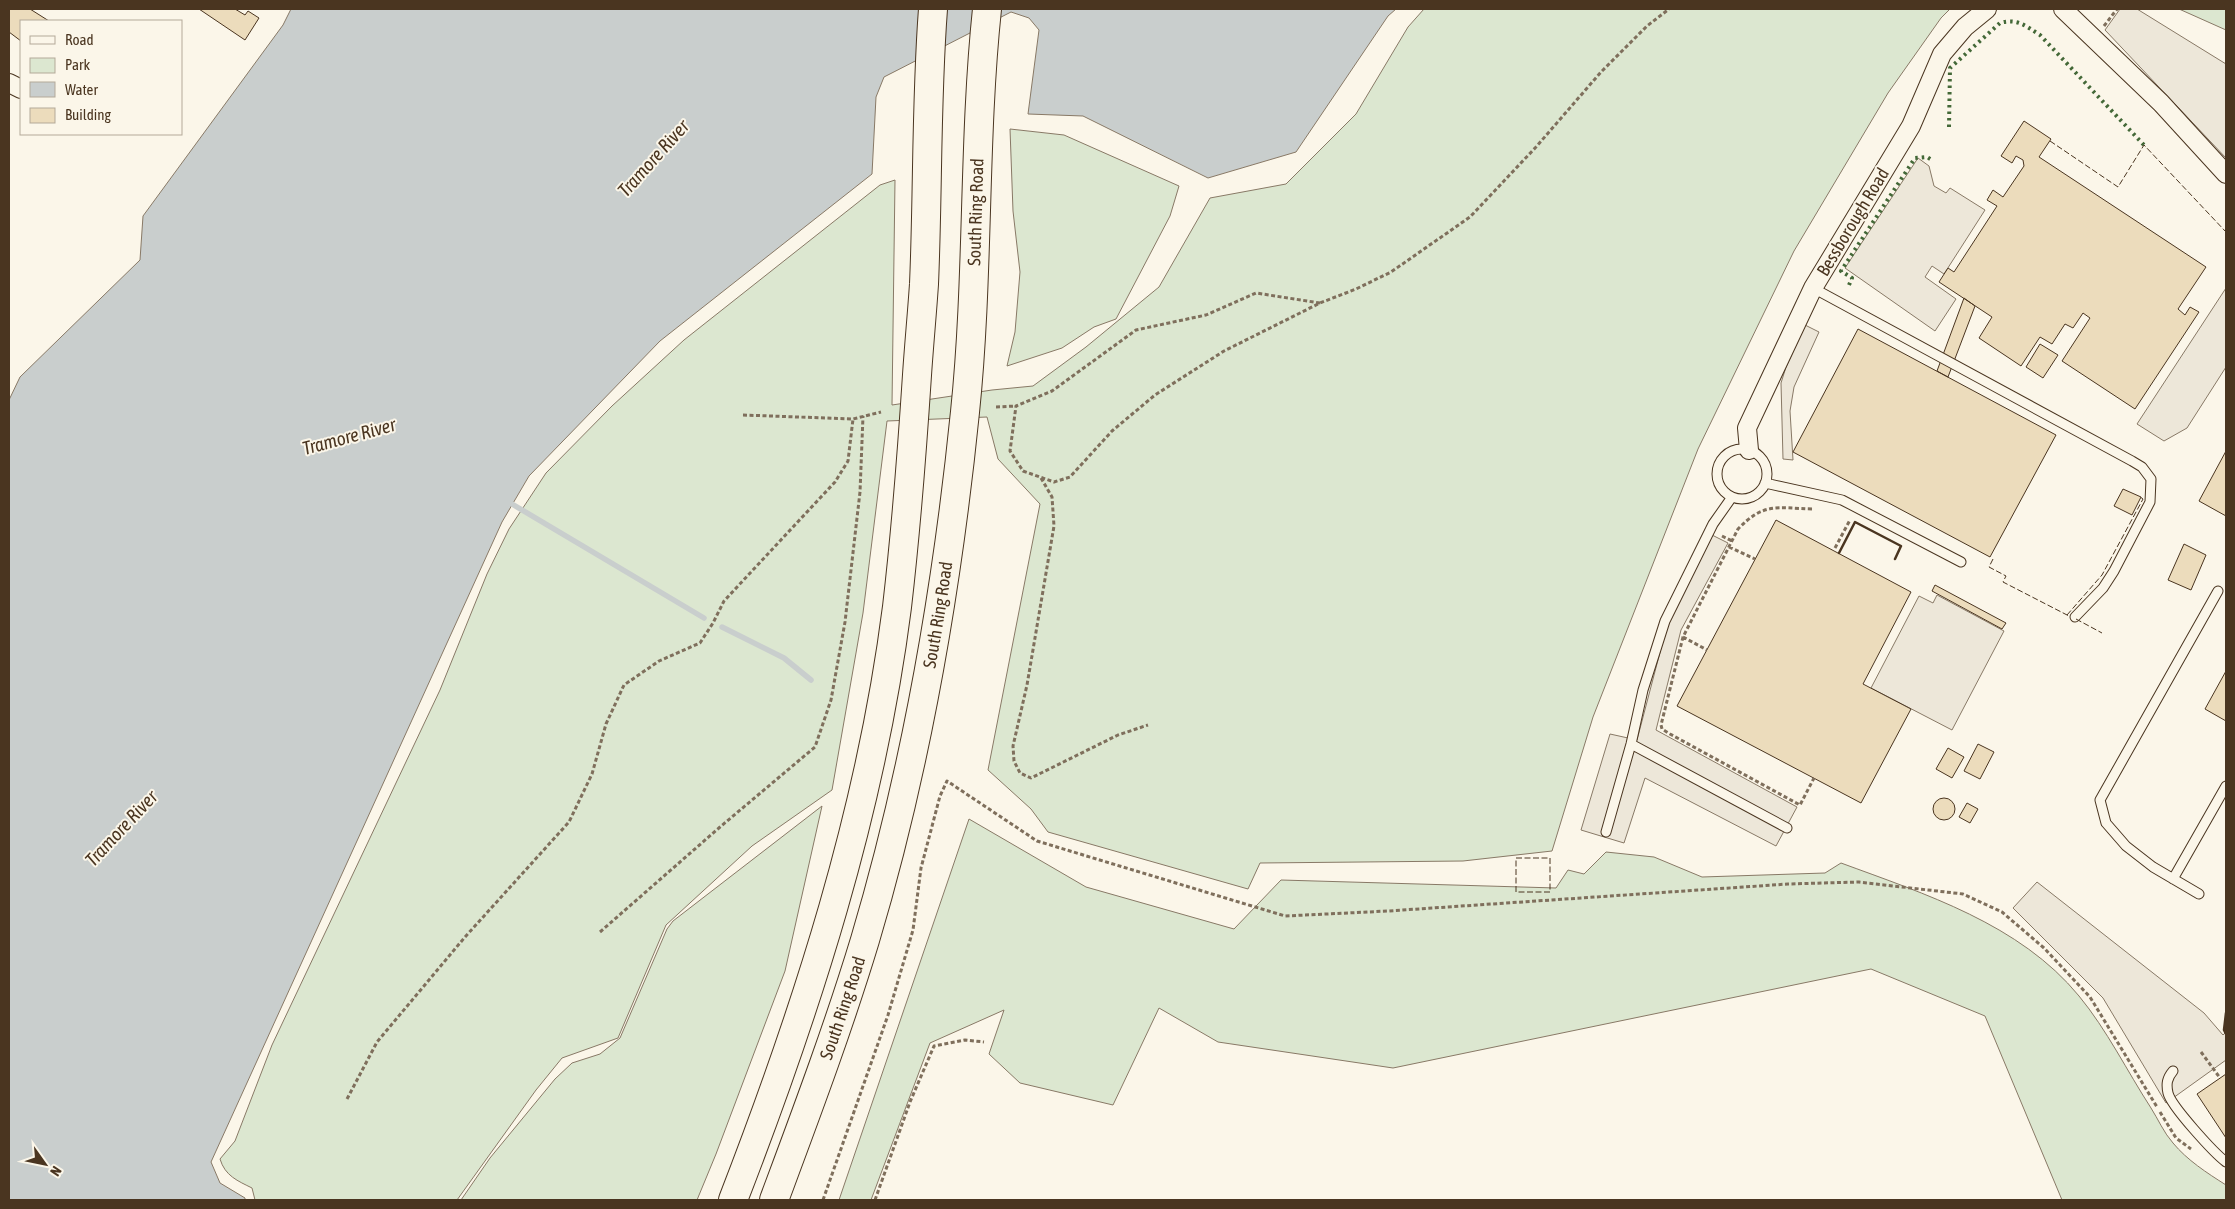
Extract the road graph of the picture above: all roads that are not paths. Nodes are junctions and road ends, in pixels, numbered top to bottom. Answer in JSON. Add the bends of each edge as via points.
{"nodes":[{"id":1,"x":933,"y":9,"type":"edge"},
{"id":2,"x":1987,"y":9,"type":"edge"},
{"id":3,"x":2063,"y":9,"type":"edge"},
{"id":4,"x":986,"y":21,"type":"edge"},
{"id":5,"x":9,"y":82,"type":"edge"},
{"id":6,"x":20,"y":88,"type":"edge"},
{"id":7,"x":2226,"y":174,"type":"edge"},
{"id":8,"x":1813,"y":288,"type":"junction"},
{"id":9,"x":1749,"y":450,"type":"junction"},
{"id":10,"x":1765,"y":483,"type":"junction"},
{"id":11,"x":1732,"y":497,"type":"junction"},
{"id":12,"x":1961,"y":562,"type":"dead end"},
{"id":13,"x":2218,"y":591,"type":"dead end"},
{"id":14,"x":2075,"y":618,"type":"dead end"},
{"id":15,"x":1631,"y":744,"type":"junction"},
{"id":16,"x":2226,"y":786,"type":"edge"},
{"id":17,"x":1788,"y":828,"type":"dead end"},
{"id":18,"x":1606,"y":832,"type":"dead end"},
{"id":19,"x":2173,"y":879,"type":"junction"},
{"id":20,"x":2200,"y":894,"type":"dead end"},
{"id":21,"x":2173,"y":1071,"type":"dead end"},
{"id":22,"x":2226,"y":1162,"type":"edge"},
{"id":23,"x":733,"y":1200,"type":"edge"},
{"id":24,"x":774,"y":1200,"type":"edge"}],
"edges":[{"from":1,"to":23,"type":"highway","via":[[924,284],[912,443],[896,607],[879,722],[851,843],[818,960],[789,1052]]},
{"from":2,"to":8,"type":"street","name":"Bessborough Road","via":[[1965,27],[1942,54],[1910,126]]},
{"from":3,"to":7,"type":"street","via":[[2160,103]]},
{"from":4,"to":24,"type":"highway","name":"South Ring Road","via":[[966,408],[940,608],[893,837],[865,940],[822,1072]]},
{"from":5,"to":6,"type":"street"},
{"from":8,"to":9,"type":"street","name":"Bessborough Road","via":[[1747,428]]},
{"from":8,"to":14,"type":"lane","via":[[2132,460],[2147,472],[2151,490],[2146,512],[2103,588]]},
{"from":9,"to":10,"type":"lane","via":[[1766,467]]},
{"from":9,"to":11,"type":"lane","via":[[1732,451],[1720,462],[1717,478],[1720,486]]},
{"from":10,"to":11,"type":"lane","via":[[1748,498]]},
{"from":10,"to":12,"type":"lane","via":[[1842,500]]},
{"from":11,"to":15,"type":"lane","via":[[1713,524],[1665,621],[1643,690]]},
{"from":13,"to":19,"type":"lane","via":[[2100,800],[2106,823],[2126,846]]},
{"from":15,"to":17,"type":"lane"},
{"from":15,"to":18,"type":"lane"},
{"from":16,"to":19,"type":"lane"},
{"from":19,"to":20,"type":"lane"},
{"from":21,"to":22,"type":"lane","via":[[2167,1084],[2172,1102]]}]}
